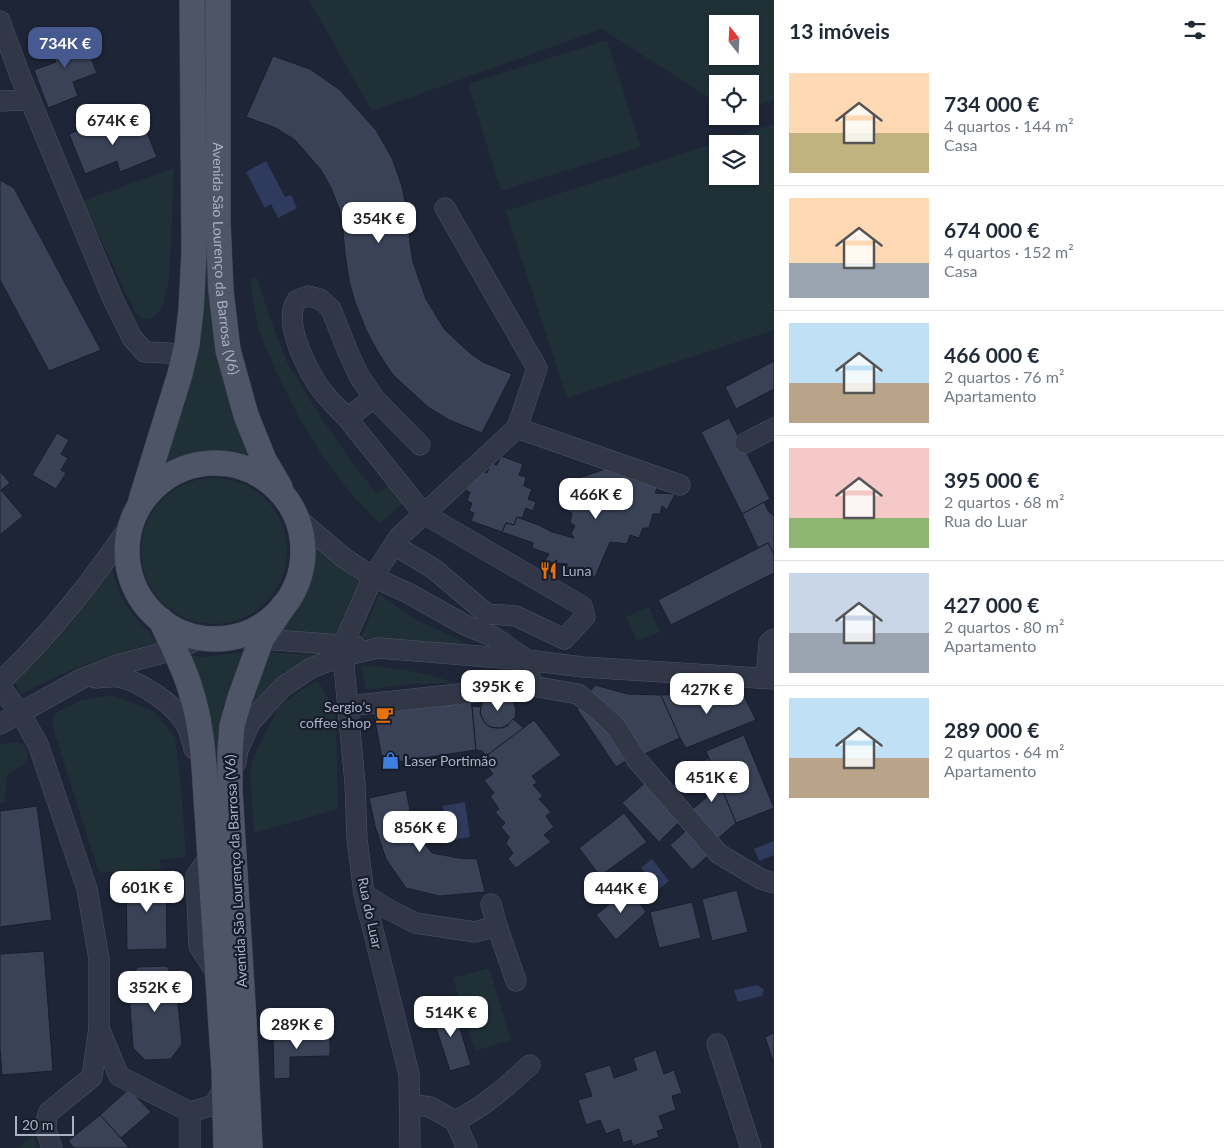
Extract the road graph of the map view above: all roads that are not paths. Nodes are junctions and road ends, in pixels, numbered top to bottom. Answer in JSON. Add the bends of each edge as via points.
{"nodes":[{"id":1,"x":192,"y":0,"type":"edge"},
{"id":2,"x":218,"y":0,"type":"edge"},
{"id":3,"x":0,"y":21,"type":"edge"},
{"id":4,"x":30,"y":100,"type":"junction"},
{"id":5,"x":0,"y":101,"type":"edge"},
{"id":6,"x":445,"y":208,"type":"dead end"},
{"id":7,"x":184,"y":355,"type":"junction"},
{"id":8,"x":374,"y":398,"type":"junction"},
{"id":9,"x":347,"y":418,"type":"junction"},
{"id":10,"x":517,"y":428,"type":"junction"},
{"id":11,"x":774,"y":428,"type":"edge"},
{"id":12,"x":745,"y":442,"type":"dead end"},
{"id":13,"x":420,"y":444,"type":"dead end"},
{"id":14,"x":680,"y":485,"type":"dead end"},
{"id":15,"x":293,"y":512,"type":"junction"},
{"id":16,"x":424,"y":514,"type":"junction"},
{"id":17,"x":135,"y":517,"type":"junction"},
{"id":18,"x":394,"y":545,"type":"junction"},
{"id":19,"x":373,"y":576,"type":"junction"},
{"id":20,"x":284,"y":605,"type":"junction"},
{"id":21,"x":487,"y":614,"type":"junction"},
{"id":22,"x":160,"y":620,"type":"junction"},
{"id":23,"x":233,"y":637,"type":"junction"},
{"id":24,"x":494,"y":637,"type":"junction"},
{"id":25,"x":202,"y":638,"type":"junction"},
{"id":26,"x":774,"y":639,"type":"edge"},
{"id":27,"x":261,"y":640,"type":"junction"},
{"id":28,"x":174,"y":650,"type":"junction"},
{"id":29,"x":343,"y":651,"type":"junction"},
{"id":30,"x":527,"y":660,"type":"junction"},
{"id":31,"x":770,"y":678,"type":"edge"},
{"id":32,"x":81,"y":679,"type":"junction"},
{"id":33,"x":0,"y":682,"type":"edge"},
{"id":34,"x":0,"y":686,"type":"edge"},
{"id":35,"x":532,"y":686,"type":"junction"},
{"id":36,"x":348,"y":706,"type":"junction"},
{"id":37,"x":20,"y":713,"type":"junction"},
{"id":38,"x":0,"y":724,"type":"edge"},
{"id":39,"x":205,"y":781,"type":"junction"},
{"id":40,"x":230,"y":791,"type":"junction"},
{"id":41,"x":774,"y":884,"type":"edge"},
{"id":42,"x":364,"y":894,"type":"junction"},
{"id":43,"x":491,"y":904,"type":"dead end"},
{"id":44,"x":497,"y":926,"type":"junction"},
{"id":45,"x":516,"y":981,"type":"dead end"},
{"id":46,"x":99,"y":1028,"type":"junction"},
{"id":47,"x":717,"y":1044,"type":"dead end"},
{"id":48,"x":530,"y":1065,"type":"dead end"},
{"id":49,"x":119,"y":1076,"type":"junction"},
{"id":50,"x":92,"y":1077,"type":"junction"},
{"id":51,"x":224,"y":1087,"type":"junction"},
{"id":52,"x":410,"y":1104,"type":"junction"},
{"id":53,"x":190,"y":1112,"type":"junction"},
{"id":54,"x":455,"y":1121,"type":"junction"},
{"id":55,"x":52,"y":1148,"type":"edge"},
{"id":56,"x":190,"y":1148,"type":"edge"},
{"id":57,"x":226,"y":1148,"type":"edge"},
{"id":58,"x":250,"y":1148,"type":"edge"},
{"id":59,"x":410,"y":1148,"type":"edge"},
{"id":60,"x":467,"y":1148,"type":"edge"},
{"id":61,"x":751,"y":1148,"type":"edge"}],
"edges":[{"from":1,"to":7,"type":"main road","name":"Avenida São Lourenço da Barrosa (V6)","via":[[194,253],[191,310]]},
{"from":2,"to":15,"type":"main road","name":"Avenida São Lourenço da Barrosa (V6)","via":[[218,222],[228,350],[246,415],[264,460]]},
{"from":3,"to":4,"type":"street"},
{"from":4,"to":5,"type":"street"},
{"from":4,"to":7,"type":"street","via":[[132,338],[145,352]]},
{"from":6,"to":10,"type":"street","via":[[537,368]]},
{"from":7,"to":17,"type":"main road","name":"Avenida São Lourenço da Barrosa (V6)"},
{"from":8,"to":9,"type":"street"},
{"from":8,"to":9,"type":"street","via":[[352,360],[331,309],[320,299],[308,296],[297,300],[293,310],[294,336],[312,377]]},
{"from":8,"to":13,"type":"street"},
{"from":9,"to":16,"type":"street"},
{"from":10,"to":14,"type":"street"},
{"from":10,"to":16,"type":"street"},
{"from":11,"to":12,"type":"street"},
{"from":15,"to":17,"type":"main road","name":"Avenida São Lourenço da Barrosa (V6)","via":[[275,487],[257,474],[228,464],[212,463],[190,467],[169,476],[146,497]]},
{"from":15,"to":19,"type":"street","via":[[344,558]]},
{"from":15,"to":20,"type":"main road","name":"Avenida São Lourenço da Barrosa (V6)","via":[[301,533],[302,563],[299,578]]},
{"from":16,"to":18,"type":"street"},
{"from":16,"to":21,"type":"street","via":[[582,606],[585,618],[564,639],[516,616]]},
{"from":17,"to":22,"type":"main road","name":"Avenida São Lourenço da Barrosa (V6)","via":[[128,538],[129,569],[140,597]]},
{"from":17,"to":33,"type":"street","via":[[48,634]]},
{"from":18,"to":19,"type":"street"},
{"from":18,"to":21,"type":"street","via":[[434,569]]},
{"from":19,"to":24,"type":"street"},
{"from":19,"to":29,"type":"street"},
{"from":20,"to":23,"type":"main road","name":"Avenida São Lourenço da Barrosa (V6)","via":[[261,625]]},
{"from":20,"to":27,"type":"main road","name":"Avenida São Lourenço da Barrosa (V6)"},
{"from":21,"to":24,"type":"street"},
{"from":22,"to":25,"type":"main road","name":"Avenida São Lourenço da Barrosa (V6)"},
{"from":22,"to":28,"type":"main road","name":"Avenida São Lourenço da Barrosa (V6)"},
{"from":23,"to":25,"type":"main road","name":"Avenida São Lourenço da Barrosa (V6)"},
{"from":23,"to":27,"type":"street"},
{"from":24,"to":30,"type":"street"},
{"from":25,"to":28,"type":"street"},
{"from":26,"to":31,"type":"street","via":[[770,642]]},
{"from":27,"to":29,"type":"street"},
{"from":27,"to":40,"type":"main road","name":"Avenida São Lourenço da Barrosa (V6)","via":[[232,726]]},
{"from":28,"to":32,"type":"street","via":[[117,665]]},
{"from":28,"to":39,"type":"main road","name":"Avenida São Lourenço da Barrosa (V6)","via":[[197,713]]},
{"from":29,"to":30,"type":"street","via":[[378,648]]},
{"from":29,"to":36,"type":"street","name":"Rua do Luar"},
{"from":29,"to":40,"type":"street","via":[[284,686],[250,723],[238,750]]},
{"from":30,"to":31,"type":"street","via":[[592,668]]},
{"from":30,"to":35,"type":"street"},
{"from":32,"to":37,"type":"street"},
{"from":32,"to":39,"type":"street","via":[[118,677],[134,682],[152,691],[177,711],[186,725]]},
{"from":34,"to":37,"type":"street"},
{"from":35,"to":36,"type":"street"},
{"from":35,"to":41,"type":"street","via":[[578,694],[599,711],[616,727],[637,760],[719,854]]},
{"from":36,"to":42,"type":"street","name":"Rua do Luar"},
{"from":37,"to":38,"type":"street"},
{"from":37,"to":46,"type":"street","via":[[38,744],[86,889],[99,959]]},
{"from":39,"to":51,"type":"main road","name":"Avenida São Lourenço da Barrosa (V6)"},
{"from":40,"to":58,"type":"main road","name":"Avenida São Lourenço da Barrosa (V6)"},
{"from":42,"to":44,"type":"street","via":[[415,923],[475,932]]},
{"from":42,"to":52,"type":"street","name":"Rua do Luar","via":[[409,1074]]},
{"from":43,"to":44,"type":"street"},
{"from":44,"to":45,"type":"street"},
{"from":46,"to":49,"type":"street"},
{"from":46,"to":50,"type":"street"},
{"from":47,"to":61,"type":"street"},
{"from":48,"to":54,"type":"street","via":[[502,1090]]},
{"from":49,"to":50,"type":"street"},
{"from":49,"to":53,"type":"street"},
{"from":50,"to":55,"type":"street","via":[[49,1112],[45,1129]]},
{"from":51,"to":53,"type":"street","via":[[214,1105]]},
{"from":51,"to":57,"type":"main road","name":"Avenida São Lourenço da Barrosa (V6)"},
{"from":52,"to":54,"type":"street","via":[[430,1107]]},
{"from":52,"to":59,"type":"street","name":"Rua do Luar"},
{"from":53,"to":56,"type":"street"},
{"from":54,"to":60,"type":"street"}]}
